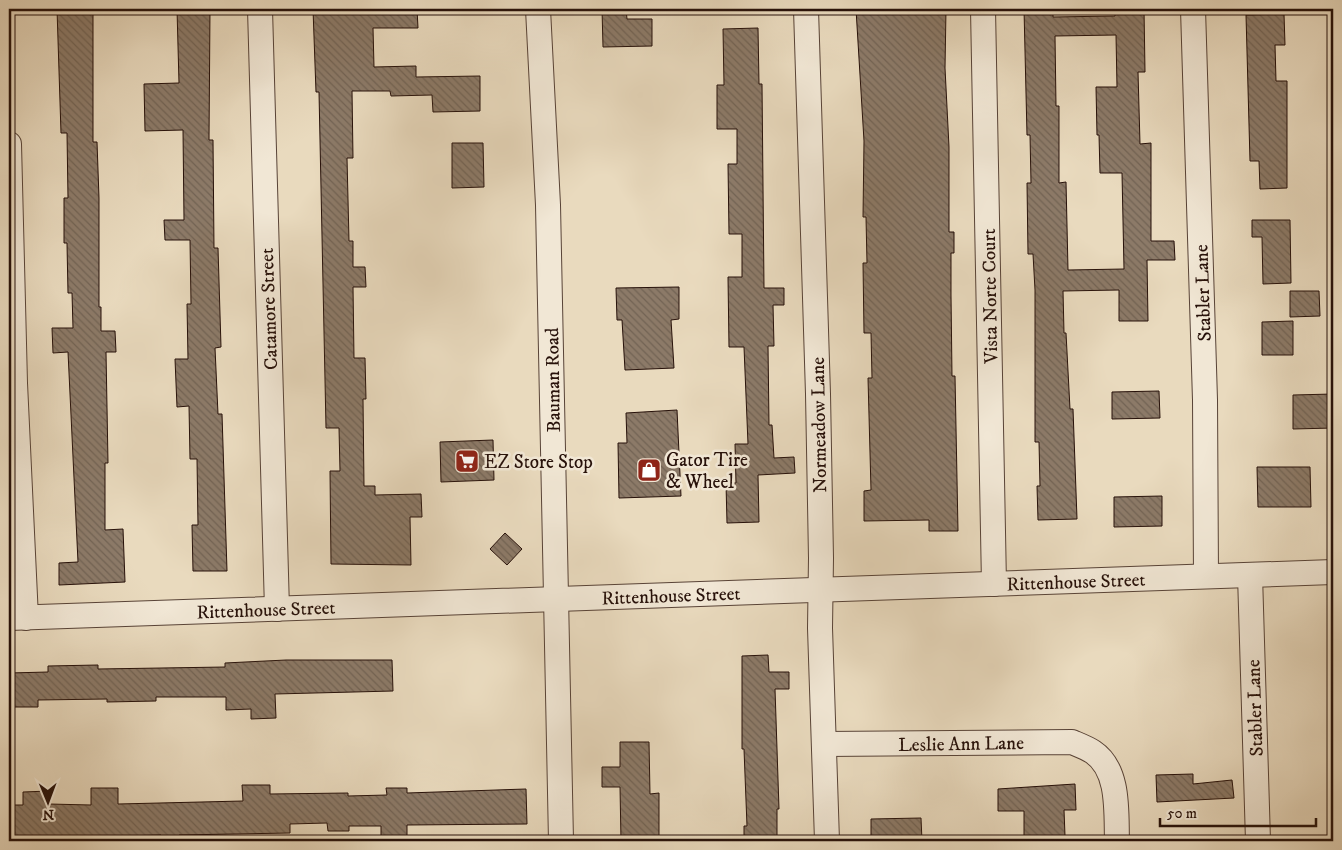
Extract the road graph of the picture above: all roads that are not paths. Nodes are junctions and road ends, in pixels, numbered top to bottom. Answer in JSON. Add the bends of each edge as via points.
{"nodes":[{"id":1,"x":260,"y":9,"type":"edge"},
{"id":2,"x":538,"y":9,"type":"edge"},
{"id":3,"x":806,"y":9,"type":"edge"},
{"id":4,"x":984,"y":9,"type":"edge"},
{"id":5,"x":1192,"y":9,"type":"edge"},
{"id":6,"x":9,"y":144,"type":"edge"},
{"id":7,"x":1333,"y":572,"type":"edge"},
{"id":8,"x":1250,"y":575,"type":"junction"},
{"id":9,"x":1206,"y":576,"type":"junction"},
{"id":10,"x":994,"y":584,"type":"junction"},
{"id":11,"x":820,"y":589,"type":"junction"},
{"id":12,"x":556,"y":599,"type":"junction"},
{"id":13,"x":277,"y":609,"type":"junction"},
{"id":14,"x":17,"y":618,"type":"edge"},
{"id":15,"x":824,"y":744,"type":"junction"},
{"id":16,"x":561,"y":841,"type":"edge"},
{"id":17,"x":827,"y":841,"type":"edge"},
{"id":18,"x":1117,"y":841,"type":"edge"},
{"id":19,"x":1258,"y":841,"type":"edge"}],
"edges":[{"from":1,"to":13,"type":"street","name":"Catamore Street"},
{"from":2,"to":12,"type":"street","name":"Bauman Road","via":[[548,205]]},
{"from":3,"to":11,"type":"street","name":"Normeadow Lane"},
{"from":4,"to":10,"type":"street","name":"Vista Norte Court"},
{"from":5,"to":9,"type":"street","name":"Stabler Lane","via":[[1205,400]]},
{"from":6,"to":14,"type":"street","via":[[16,383]]},
{"from":7,"to":8,"type":"street","name":"Rittenhouse Street"},
{"from":8,"to":9,"type":"street","name":"Rittenhouse Street"},
{"from":8,"to":19,"type":"street","name":"Stabler Lane"},
{"from":9,"to":10,"type":"street","name":"Rittenhouse Street"},
{"from":10,"to":11,"type":"street","name":"Rittenhouse Street"},
{"from":11,"to":12,"type":"street","name":"Rittenhouse Street"},
{"from":11,"to":15,"type":"street","name":"Normeadow Lane"},
{"from":12,"to":13,"type":"street","name":"Rittenhouse Street"},
{"from":12,"to":16,"type":"street","name":"Bauman Road"},
{"from":13,"to":14,"type":"street","name":"Rittenhouse Street"},
{"from":15,"to":17,"type":"street","name":"Normeadow Lane"},
{"from":15,"to":18,"type":"street","name":"Leslie Ann Lane","via":[[1072,742],[1095,753],[1109,772],[1115,788]]}]}
